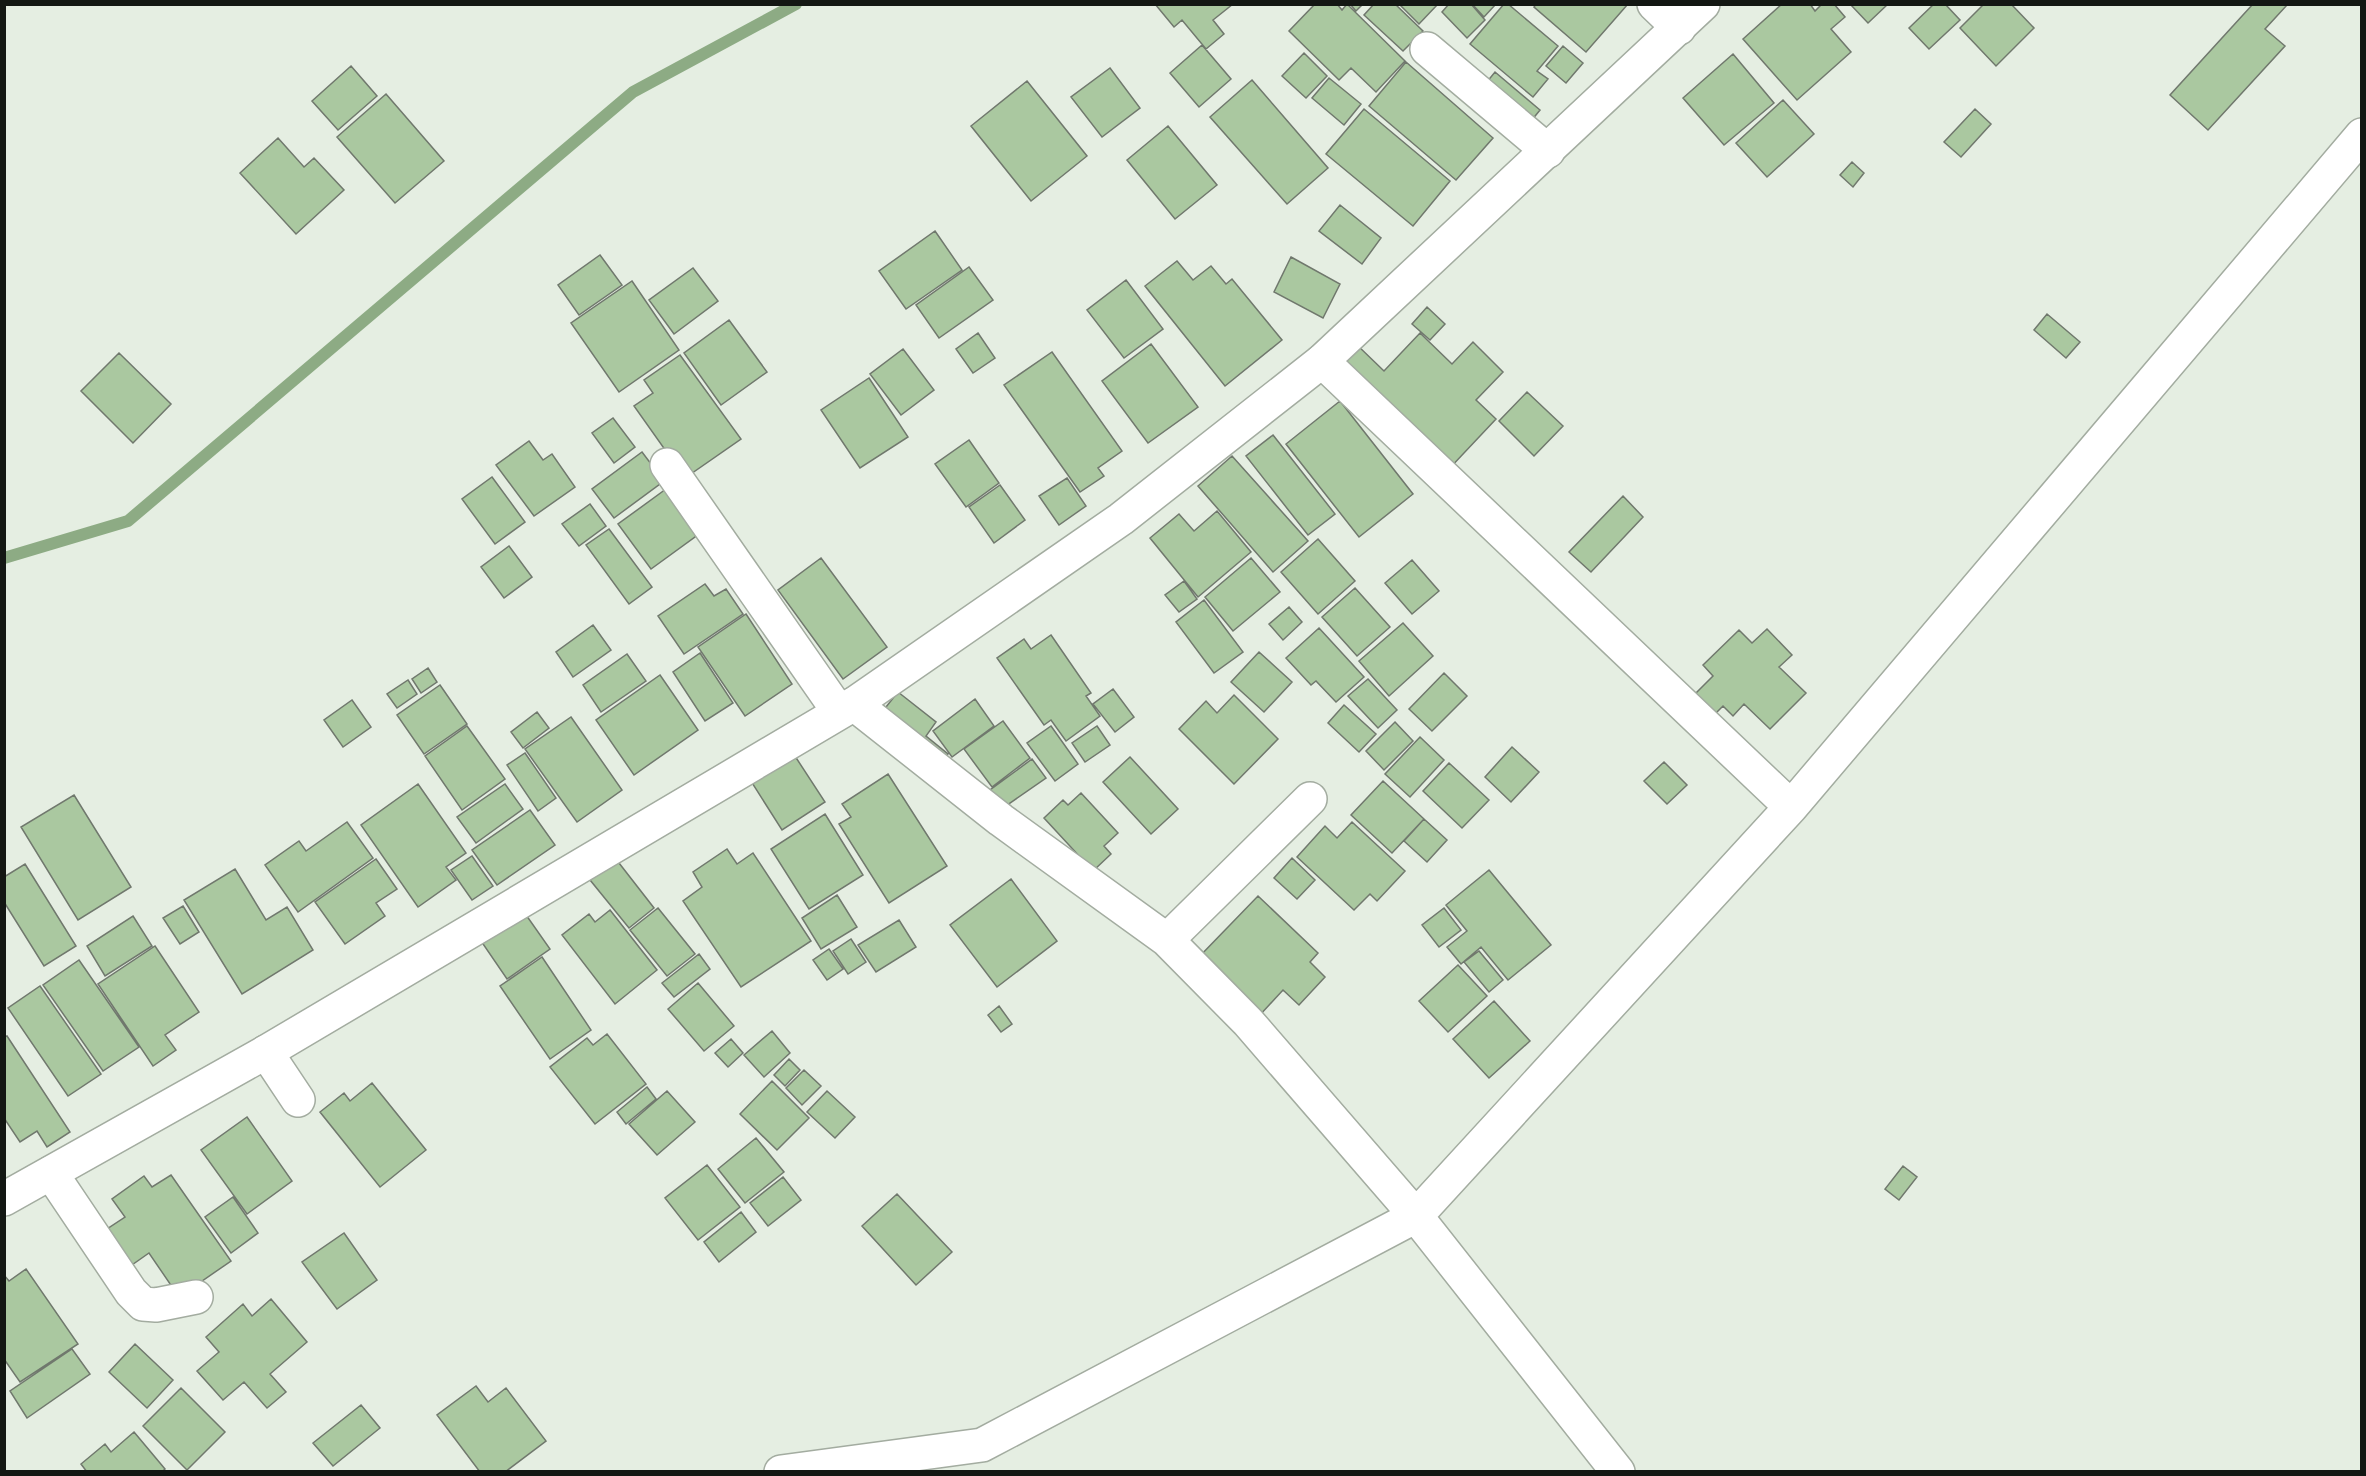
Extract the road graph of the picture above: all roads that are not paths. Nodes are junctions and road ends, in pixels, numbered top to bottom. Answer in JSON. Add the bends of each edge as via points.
{"nodes":[{"id":1,"x":1654,"y":4,"type":"edge"},
{"id":2,"x":1703,"y":4,"type":"edge"},
{"id":3,"x":1679,"y":28,"type":"junction"},
{"id":4,"x":1427,"y":49,"type":"dead end"},
{"id":5,"x":2361,"y":135,"type":"edge"},
{"id":6,"x":1548,"y":151,"type":"junction"},
{"id":7,"x":1322,"y":362,"type":"junction"},
{"id":8,"x":667,"y":465,"type":"dead end"},
{"id":9,"x":846,"y":708,"type":"junction"},
{"id":10,"x":1310,"y":799,"type":"dead end"},
{"id":11,"x":1791,"y":807,"type":"junction"},
{"id":12,"x":1167,"y":940,"type":"junction"},
{"id":13,"x":266,"y":1052,"type":"junction"},
{"id":14,"x":298,"y":1100,"type":"dead end"},
{"id":15,"x":51,"y":1173,"type":"junction"},
{"id":16,"x":4,"y":1199,"type":"edge"},
{"id":17,"x":1416,"y":1216,"type":"junction"},
{"id":18,"x":196,"y":1297,"type":"dead end"},
{"id":19,"x":781,"y":1472,"type":"edge"},
{"id":20,"x":1618,"y":1472,"type":"edge"}],
"edges":[{"from":1,"to":3,"type":"street"},
{"from":2,"to":3,"type":"street"},
{"from":3,"to":6,"type":"street"},
{"from":4,"to":6,"type":"street"},
{"from":5,"to":11,"type":"street"},
{"from":6,"to":7,"type":"street"},
{"from":7,"to":9,"type":"street","via":[[1121,519]]},
{"from":7,"to":11,"type":"street"},
{"from":8,"to":9,"type":"street"},
{"from":9,"to":12,"type":"street"},
{"from":9,"to":13,"type":"street"},
{"from":10,"to":12,"type":"street"},
{"from":11,"to":17,"type":"street"},
{"from":12,"to":17,"type":"street","via":[[1248,1022]]},
{"from":13,"to":14,"type":"street"},
{"from":13,"to":15,"type":"street"},
{"from":15,"to":16,"type":"street"},
{"from":15,"to":18,"type":"street","via":[[143,1304]]},
{"from":17,"to":19,"type":"street","via":[[982,1445]]},
{"from":17,"to":20,"type":"street"}]}
